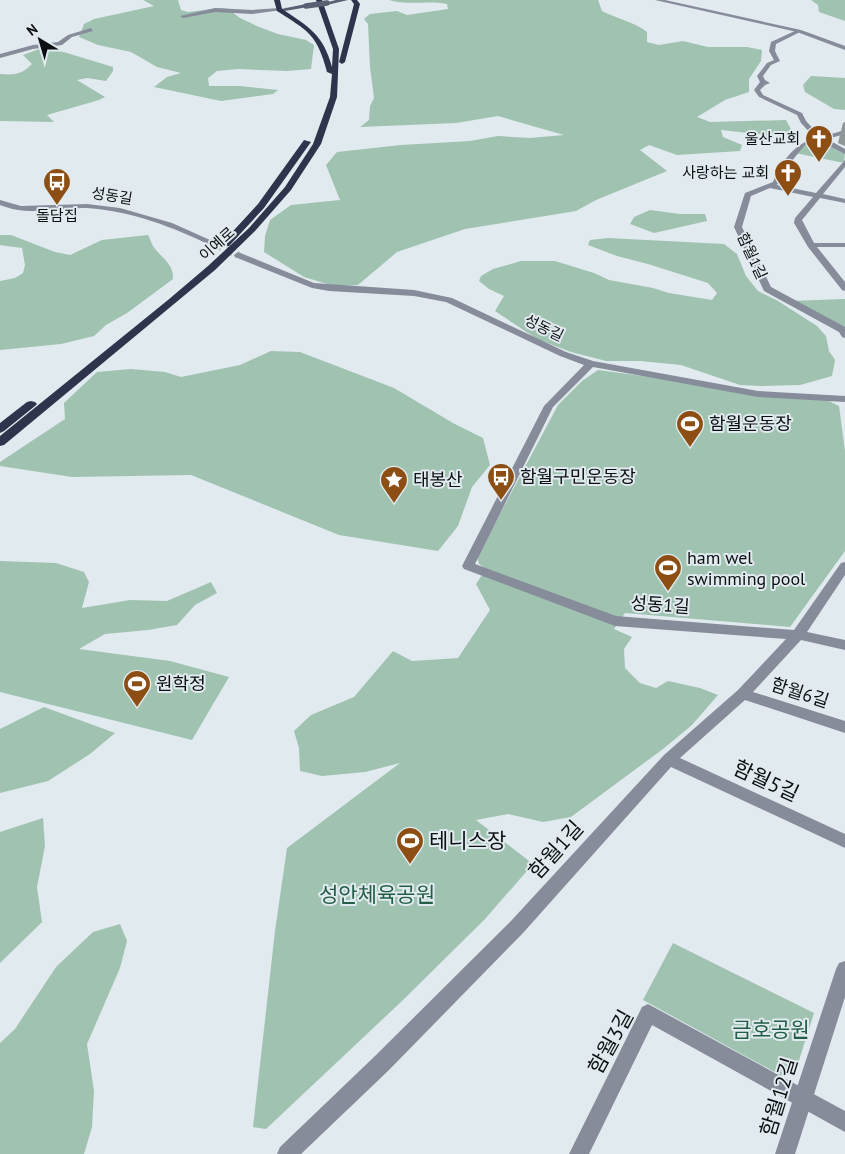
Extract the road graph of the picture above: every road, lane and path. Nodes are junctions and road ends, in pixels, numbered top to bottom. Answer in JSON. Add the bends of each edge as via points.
{"nodes":[{"id":1,"x":276,"y":0,"type":"edge"},
{"id":2,"x":345,"y":0,"type":"edge"},
{"id":3,"x":354,"y":0,"type":"edge"},
{"id":4,"x":658,"y":0,"type":"edge"},
{"id":5,"x":323,"y":1,"type":"edge"},
{"id":6,"x":309,"y":3,"type":"edge"},
{"id":7,"x":279,"y":10,"type":"junction"},
{"id":8,"x":183,"y":16,"type":"dead end"},
{"id":9,"x":92,"y":30,"type":"dead end"},
{"id":10,"x":799,"y":32,"type":"junction"},
{"id":11,"x":845,"y":48,"type":"edge"},
{"id":12,"x":0,"y":56,"type":"edge"},
{"id":13,"x":334,"y":72,"type":"junction"},
{"id":14,"x":845,"y":132,"type":"edge"},
{"id":15,"x":821,"y":139,"type":"junction"},
{"id":16,"x":845,"y":152,"type":"edge"},
{"id":17,"x":845,"y":162,"type":"edge"},
{"id":18,"x":770,"y":186,"type":"junction"},
{"id":19,"x":817,"y":196,"type":"junction"},
{"id":20,"x":845,"y":201,"type":"edge"},
{"id":21,"x":0,"y":202,"type":"edge"},
{"id":22,"x":215,"y":244,"type":"tunnel mouth"},
{"id":23,"x":811,"y":245,"type":"junction"},
{"id":24,"x":845,"y":246,"type":"edge"},
{"id":25,"x":238,"y":255,"type":"tunnel mouth"},
{"id":26,"x":845,"y":288,"type":"edge"},
{"id":27,"x":845,"y":335,"type":"edge"},
{"id":28,"x":591,"y":364,"type":"junction"},
{"id":29,"x":845,"y":399,"type":"edge"},
{"id":30,"x":0,"y":429,"type":"edge"},
{"id":31,"x":0,"y":442,"type":"edge"},
{"id":32,"x":844,"y":568,"type":"edge"},
{"id":33,"x":798,"y":635,"type":"junction"},
{"id":34,"x":845,"y":645,"type":"edge"},
{"id":35,"x":743,"y":694,"type":"junction"},
{"id":36,"x":845,"y":728,"type":"edge"},
{"id":37,"x":670,"y":758,"type":"junction"},
{"id":38,"x":845,"y":841,"type":"edge"},
{"id":39,"x":845,"y":969,"type":"edge"},
{"id":40,"x":802,"y":1099,"type":"junction"},
{"id":41,"x":845,"y":1122,"type":"edge"},
{"id":42,"x":287,"y":1154,"type":"edge"},
{"id":43,"x":580,"y":1154,"type":"edge"},
{"id":44,"x":785,"y":1154,"type":"edge"}],
"edges":[{"from":1,"to":7,"type":"highway"},
{"from":2,"to":5,"type":"main road"},
{"from":3,"to":13,"type":"highway","via":[[357,4]]},
{"from":4,"to":10,"type":"street"},
{"from":5,"to":6,"type":"main road","bridge":true},
{"from":5,"to":13,"type":"highway","name":"이예로","via":[[334,33]]},
{"from":6,"to":7,"type":"main road"},
{"from":6,"to":13,"type":"highway","name":"이예로","via":[[320,13],[327,29]]},
{"from":7,"to":8,"type":"street","via":[[215,10]]},
{"from":7,"to":13,"type":"highway","via":[[318,35]]},
{"from":9,"to":12,"type":"street","via":[[74,34],[60,44]]},
{"from":10,"to":11,"type":"street"},
{"from":10,"to":15,"type":"street","via":[[773,43],[776,61],[769,64],[760,76],[766,82],[757,90],[760,96],[800,114],[802,122]]},
{"from":13,"to":30,"type":"highway","name":"이예로","via":[[313,133],[261,206],[220,250],[140,319]]},
{"from":13,"to":31,"type":"highway","name":"이예로","via":[[336,89],[313,150],[273,208],[240,243],[182,293]]},
{"from":14,"to":15,"type":"street"},
{"from":15,"to":16,"type":"street"},
{"from":15,"to":18,"type":"street","via":[[803,144],[783,167],[776,183]]},
{"from":17,"to":19,"type":"street"},
{"from":18,"to":19,"type":"street"},
{"from":18,"to":27,"type":"street","name":"함월1길","via":[[748,195],[738,227],[767,289],[843,330]]},
{"from":19,"to":20,"type":"street"},
{"from":19,"to":23,"type":"street","via":[[798,220]]},
{"from":21,"to":22,"type":"street","name":"성동길","via":[[24,210],[89,206],[145,216]]},
{"from":23,"to":24,"type":"street"},
{"from":23,"to":26,"type":"street"},
{"from":25,"to":28,"type":"street","name":"성동길","via":[[312,285],[414,293],[449,300]]},
{"from":28,"to":29,"type":"street","name":"성동길","via":[[758,394]]},
{"from":28,"to":33,"type":"street","name":"성동1길","via":[[549,406],[468,566],[615,621]]},
{"from":32,"to":33,"type":"street","name":"함월1길"},
{"from":33,"to":34,"type":"street","name":"성동1길"},
{"from":33,"to":35,"type":"street","name":"함월1길"},
{"from":35,"to":36,"type":"street","name":"함월6길"},
{"from":35,"to":37,"type":"street","name":"함월1길"},
{"from":37,"to":38,"type":"street","name":"함월5길"},
{"from":37,"to":42,"type":"street","name":"함월1길","via":[[517,927]]},
{"from":39,"to":40,"type":"street","name":"함월12길"},
{"from":40,"to":41,"type":"street","name":"함월3길"},
{"from":40,"to":43,"type":"street","name":"함월3길","via":[[648,1013]]},
{"from":40,"to":44,"type":"street","name":"함월12길"}]}
